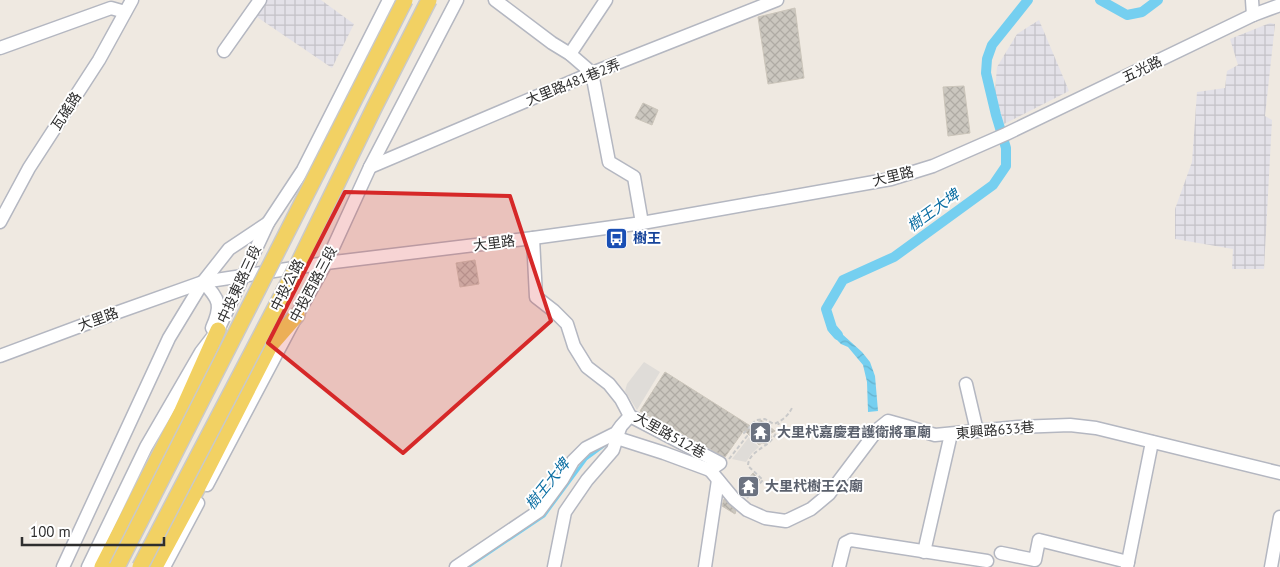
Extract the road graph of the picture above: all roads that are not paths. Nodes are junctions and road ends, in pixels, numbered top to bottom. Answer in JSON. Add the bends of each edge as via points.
{"nodes":[{"id":1,"x":132,"y":0,"type":"edge"},
{"id":2,"x":260,"y":0,"type":"edge"},
{"id":3,"x":389,"y":0,"type":"edge"},
{"id":4,"x":405,"y":0,"type":"edge"},
{"id":5,"x":429,"y":0,"type":"edge"},
{"id":6,"x":458,"y":0,"type":"edge"},
{"id":7,"x":495,"y":0,"type":"edge"},
{"id":8,"x":606,"y":0,"type":"edge"},
{"id":9,"x":777,"y":0,"type":"edge"},
{"id":10,"x":1252,"y":0,"type":"edge"},
{"id":11,"x":1280,"y":6,"type":"edge"},
{"id":12,"x":125,"y":12,"type":"junction"},
{"id":13,"x":1253,"y":15,"type":"junction"},
{"id":14,"x":0,"y":48,"type":"edge"},
{"id":15,"x":224,"y":51,"type":"dead end"},
{"id":16,"x":570,"y":54,"type":"junction"},
{"id":17,"x":592,"y":74,"type":"junction"},
{"id":18,"x":991,"y":141,"type":"joint"},
{"id":19,"x":370,"y":167,"type":"junction"},
{"id":20,"x":0,"y":222,"type":"edge"},
{"id":21,"x":268,"y":223,"type":"junction"},
{"id":22,"x":642,"y":223,"type":"junction"},
{"id":23,"x":533,"y":238,"type":"junction"},
{"id":24,"x":326,"y":263,"type":"junction"},
{"id":25,"x":243,"y":276,"type":"junction"},
{"id":26,"x":203,"y":282,"type":"junction"},
{"id":27,"x":296,"y":315,"type":"junction"},
{"id":28,"x":218,"y":330,"type":"junction"},
{"id":29,"x":200,"y":352,"type":"junction"},
{"id":30,"x":0,"y":356,"type":"edge"},
{"id":31,"x":966,"y":384,"type":"dead end"},
{"id":32,"x":630,"y":416,"type":"junction"},
{"id":33,"x":977,"y":431,"type":"junction"},
{"id":34,"x":951,"y":434,"type":"junction"},
{"id":35,"x":618,"y":435,"type":"junction"},
{"id":36,"x":1152,"y":442,"type":"junction"},
{"id":37,"x":716,"y":471,"type":"junction"},
{"id":38,"x":1280,"y":473,"type":"edge"},
{"id":39,"x":1280,"y":517,"type":"edge"},
{"id":40,"x":924,"y":552,"type":"junction"},
{"id":41,"x":1002,"y":553,"type":"dead end"},
{"id":42,"x":987,"y":562,"type":"dead end"},
{"id":43,"x":1127,"y":565,"type":"edge"},
{"id":44,"x":63,"y":567,"type":"edge"},
{"id":45,"x":88,"y":567,"type":"edge"},
{"id":46,"x":102,"y":567,"type":"edge"},
{"id":47,"x":117,"y":567,"type":"edge"},
{"id":48,"x":140,"y":567,"type":"edge"},
{"id":49,"x":155,"y":567,"type":"edge"},
{"id":50,"x":164,"y":567,"type":"edge"},
{"id":51,"x":456,"y":567,"type":"edge"},
{"id":52,"x":554,"y":567,"type":"edge"},
{"id":53,"x":705,"y":567,"type":"edge"},
{"id":54,"x":839,"y":567,"type":"edge"},
{"id":55,"x":1271,"y":567,"type":"edge"}],
"edges":[{"from":1,"to":12,"type":"street","name":"瓦磘路"},
{"from":2,"to":15,"type":"street"},
{"from":3,"to":21,"type":"street","name":"中投東路三段","via":[[303,170]]},
{"from":4,"to":47,"type":"main road","name":"中投公路","bridge":true},
{"from":5,"to":48,"type":"main road","name":"中投公路","bridge":true,"via":[[295,270]]},
{"from":6,"to":19,"type":"street","name":"中投西路三段"},
{"from":7,"to":16,"type":"street"},
{"from":8,"to":16,"type":"street"},
{"from":9,"to":17,"type":"street","name":"大里路481巷2弄"},
{"from":10,"to":13,"type":"street"},
{"from":11,"to":13,"type":"street","name":"五光路"},
{"from":12,"to":14,"type":"street","via":[[111,8]]},
{"from":12,"to":20,"type":"street","name":"瓦磘路","via":[[99,60],[28,168]]},
{"from":13,"to":18,"type":"street","name":"五光路"},
{"from":16,"to":17,"type":"street"},
{"from":17,"to":19,"type":"street","name":"大里路481巷2弄"},
{"from":17,"to":22,"type":"street","via":[[609,162],[634,177]]},
{"from":18,"to":22,"type":"street","name":"大里路","via":[[933,166],[891,179]]},
{"from":19,"to":24,"type":"street","name":"中投西路三段"},
{"from":21,"to":25,"type":"street","name":"中投東路三段"},
{"from":21,"to":26,"type":"street","via":[[229,249]]},
{"from":22,"to":23,"type":"street","name":"大里路"},
{"from":23,"to":24,"type":"street","name":"大里路"},
{"from":23,"to":32,"type":"street","name":"大里路512巷","via":[[536,297],[567,324],[574,346],[587,367],[609,384]]},
{"from":24,"to":25,"type":"street","name":"大里路"},
{"from":24,"to":27,"type":"street","name":"中投西路三段"},
{"from":25,"to":26,"type":"street","name":"大里路"},
{"from":25,"to":28,"type":"street","name":"中投東路三段"},
{"from":26,"to":29,"type":"street","via":[[219,304]]},
{"from":26,"to":30,"type":"street","name":"大里路"},
{"from":26,"to":44,"type":"street","via":[[169,338]]},
{"from":27,"to":49,"type":"main road","via":[[270,346]]},
{"from":27,"to":50,"type":"street","name":"中投西路三段"},
{"from":28,"to":29,"type":"street","name":"中投東路三段"},
{"from":28,"to":46,"type":"main road","via":[[181,413]]},
{"from":29,"to":45,"type":"street","name":"中投東路三段","via":[[146,447]]},
{"from":31,"to":33,"type":"street"},
{"from":32,"to":35,"type":"street"},
{"from":32,"to":37,"type":"street","name":"大里路512巷"},
{"from":33,"to":34,"type":"street","name":"東興路633巷"},
{"from":33,"to":36,"type":"street","name":"東興路633巷","via":[[1070,425]]},
{"from":34,"to":37,"type":"street","name":"東興路633巷","via":[[935,435],[888,421],[878,429],[829,494],[811,509],[786,521],[765,518],[747,510],[734,499]]},
{"from":34,"to":40,"type":"street"},
{"from":35,"to":37,"type":"street","name":"大里路512巷"},
{"from":35,"to":51,"type":"street","via":[[616,433],[586,448],[573,461],[539,511]]},
{"from":35,"to":52,"type":"street","via":[[565,512]]},
{"from":36,"to":38,"type":"street","name":"東興路633巷"},
{"from":36,"to":43,"type":"street"},
{"from":37,"to":53,"type":"street"},
{"from":39,"to":55,"type":"street"},
{"from":40,"to":42,"type":"street"},
{"from":40,"to":54,"type":"street","via":[[851,540],[845,543]]},
{"from":41,"to":43,"type":"street","via":[[1035,560],[1039,540]]}]}
